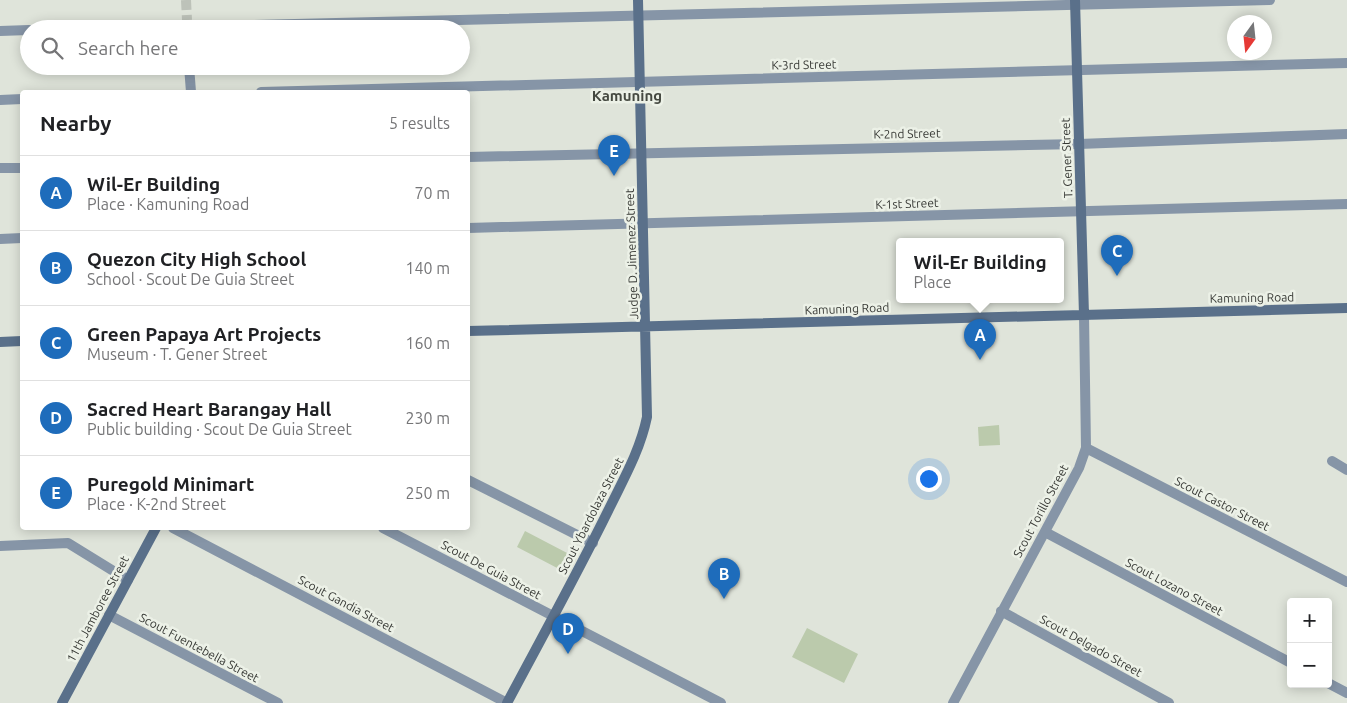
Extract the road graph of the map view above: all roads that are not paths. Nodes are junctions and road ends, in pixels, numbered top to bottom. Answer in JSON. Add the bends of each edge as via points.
{"nodes":[{"id":1,"x":638,"y":0,"type":"edge"},
{"id":2,"x":1270,"y":0,"type":"edge"},
{"id":3,"x":1075,"y":3,"type":"edge"},
{"id":4,"x":638,"y":15,"type":"junction"},
{"id":5,"x":412,"y":20,"type":"edge"},
{"id":6,"x":20,"y":30,"type":"edge"},
{"id":7,"x":0,"y":31,"type":"edge"},
{"id":8,"x":1347,"y":63,"type":"edge"},
{"id":9,"x":1077,"y":70,"type":"junction"},
{"id":10,"x":190,"y":75,"type":"edge"},
{"id":11,"x":639,"y":81,"type":"junction"},
{"id":12,"x":191,"y":90,"type":"edge"},
{"id":13,"x":330,"y":90,"type":"edge"},
{"id":14,"x":20,"y":99,"type":"edge"},
{"id":15,"x":0,"y":100,"type":"edge"},
{"id":16,"x":1347,"y":134,"type":"edge"},
{"id":17,"x":1079,"y":144,"type":"junction"},
{"id":18,"x":641,"y":152,"type":"junction"},
{"id":19,"x":470,"y":157,"type":"edge"},
{"id":20,"x":0,"y":168,"type":"edge"},
{"id":21,"x":20,"y":168,"type":"edge"},
{"id":22,"x":1347,"y":204,"type":"edge"},
{"id":23,"x":1082,"y":210,"type":"junction"},
{"id":24,"x":644,"y":224,"type":"junction"},
{"id":25,"x":470,"y":228,"type":"edge"},
{"id":26,"x":20,"y":238,"type":"edge"},
{"id":27,"x":0,"y":239,"type":"edge"},
{"id":28,"x":1347,"y":308,"type":"edge"},
{"id":29,"x":1084,"y":315,"type":"junction"},
{"id":30,"x":647,"y":327,"type":"junction"},
{"id":31,"x":470,"y":331,"type":"edge"},
{"id":32,"x":0,"y":342,"type":"edge"},
{"id":33,"x":20,"y":342,"type":"edge"},
{"id":34,"x":1086,"y":448,"type":"junction"},
{"id":35,"x":1332,"y":461,"type":"dead end"},
{"id":36,"x":1347,"y":470,"type":"edge"},
{"id":37,"x":470,"y":481,"type":"edge"},
{"id":38,"x":155,"y":530,"type":"edge"},
{"id":39,"x":177,"y":530,"type":"edge"},
{"id":40,"x":388,"y":530,"type":"edge"},
{"id":41,"x":1045,"y":532,"type":"junction"},
{"id":42,"x":593,"y":543,"type":"junction"},
{"id":43,"x":0,"y":546,"type":"edge"},
{"id":44,"x":128,"y":580,"type":"junction"},
{"id":45,"x":1347,"y":582,"type":"edge"},
{"id":46,"x":1001,"y":612,"type":"junction"},
{"id":47,"x":109,"y":615,"type":"junction"},
{"id":48,"x":554,"y":616,"type":"junction"},
{"id":49,"x":1287,"y":661,"type":"edge"},
{"id":50,"x":1332,"y":685,"type":"edge"},
{"id":51,"x":1347,"y":693,"type":"edge"},
{"id":52,"x":62,"y":703,"type":"edge"},
{"id":53,"x":278,"y":703,"type":"edge"},
{"id":54,"x":507,"y":703,"type":"edge"},
{"id":55,"x":721,"y":703,"type":"edge"},
{"id":56,"x":953,"y":703,"type":"edge"},
{"id":57,"x":1169,"y":703,"type":"edge"}],
"edges":[{"from":1,"to":4,"type":"street","name":"Judge D. Jimenez Street"},
{"from":2,"to":3,"type":"street"},
{"from":3,"to":4,"type":"street"},
{"from":3,"to":9,"type":"street","name":"T. Gener Street"},
{"from":4,"to":5,"type":"street"},
{"from":4,"to":11,"type":"street","name":"Judge D. Jimenez Street"},
{"from":6,"to":7,"type":"street"},
{"from":8,"to":9,"type":"street","name":"K-3rd Street"},
{"from":9,"to":11,"type":"street","name":"K-3rd Street"},
{"from":9,"to":17,"type":"street","name":"T. Gener Street"},
{"from":10,"to":12,"type":"street"},
{"from":11,"to":13,"type":"street","name":"K-3rd Street"},
{"from":11,"to":18,"type":"street","name":"Judge D. Jimenez Street"},
{"from":14,"to":15,"type":"street"},
{"from":16,"to":17,"type":"street","name":"K-2nd Street"},
{"from":17,"to":18,"type":"street","name":"K-2nd Street"},
{"from":17,"to":23,"type":"street","name":"T. Gener Street"},
{"from":18,"to":19,"type":"street","name":"K-2nd Street"},
{"from":18,"to":24,"type":"street","name":"Judge D. Jimenez Street"},
{"from":20,"to":21,"type":"street"},
{"from":22,"to":23,"type":"street","name":"K-1st Street"},
{"from":23,"to":24,"type":"street","name":"K-1st Street"},
{"from":23,"to":29,"type":"street","name":"T. Gener Street"},
{"from":24,"to":25,"type":"street","name":"K-1st Street"},
{"from":24,"to":30,"type":"street","name":"Judge D. Jimenez Street"},
{"from":26,"to":27,"type":"street"},
{"from":28,"to":29,"type":"street","name":"Kamuning Road"},
{"from":29,"to":30,"type":"street","name":"Kamuning Road"},
{"from":29,"to":34,"type":"street","name":"Scout Torillo Street"},
{"from":30,"to":31,"type":"street","name":"Kamuning Road"},
{"from":30,"to":42,"type":"street","name":"Scout Ybardolaza Street","via":[[648,402],[644,431],[633,462]]},
{"from":32,"to":33,"type":"street"},
{"from":34,"to":41,"type":"street","name":"Scout Torillo Street"},
{"from":34,"to":45,"type":"street","name":"Scout Castor Street"},
{"from":35,"to":36,"type":"street"},
{"from":37,"to":42,"type":"street"},
{"from":38,"to":44,"type":"street","name":"11th Jamboree Street"},
{"from":39,"to":54,"type":"street","name":"Scout Gandia Street"},
{"from":40,"to":48,"type":"street","name":"Scout De Guia Street"},
{"from":41,"to":46,"type":"street","name":"Scout Torillo Street"},
{"from":41,"to":49,"type":"street","name":"Scout Lozano Street"},
{"from":42,"to":48,"type":"street","name":"Scout Ybardolaza Street"},
{"from":43,"to":44,"type":"street","via":[[68,543]]},
{"from":44,"to":47,"type":"street","name":"11th Jamboree Street"},
{"from":46,"to":56,"type":"street","name":"Scout Torillo Street"},
{"from":46,"to":57,"type":"street","name":"Scout Delgado Street"},
{"from":47,"to":52,"type":"street","name":"11th Jamboree Street"},
{"from":47,"to":53,"type":"street","name":"Scout Fuentebella Street"},
{"from":48,"to":54,"type":"street","name":"Scout Ybardolaza Street"},
{"from":48,"to":55,"type":"street","name":"Scout De Guia Street"},
{"from":50,"to":51,"type":"street"}]}
